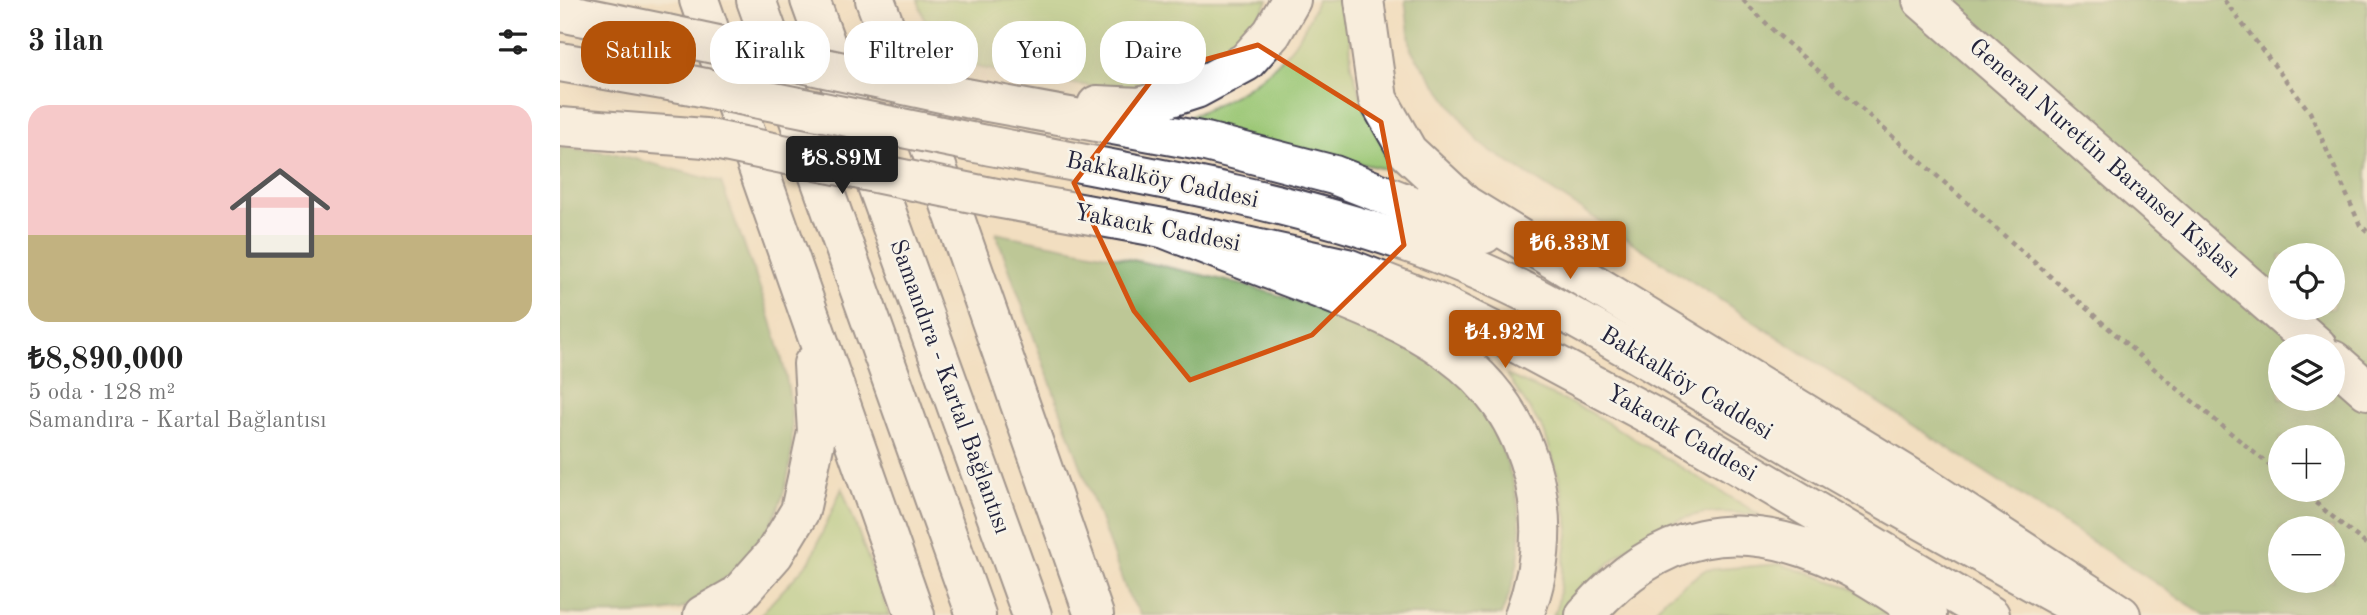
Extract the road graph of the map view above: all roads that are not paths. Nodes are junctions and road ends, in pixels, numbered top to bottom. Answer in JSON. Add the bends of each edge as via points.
{"nodes":[{"id":1,"x":699,"y":0,"type":"edge"},
{"id":2,"x":756,"y":0,"type":"edge"},
{"id":3,"x":810,"y":0,"type":"edge"},
{"id":4,"x":875,"y":0,"type":"edge"},
{"id":5,"x":884,"y":0,"type":"edge"},
{"id":6,"x":1291,"y":0,"type":"edge"},
{"id":7,"x":1364,"y":0,"type":"edge"},
{"id":8,"x":1922,"y":0,"type":"edge"},
{"id":9,"x":560,"y":12,"type":"edge"},
{"id":10,"x":560,"y":62,"type":"edge"},
{"id":11,"x":955,"y":96,"type":"junction"},
{"id":12,"x":560,"y":109,"type":"edge"},
{"id":13,"x":560,"y":127,"type":"edge"},
{"id":14,"x":705,"y":138,"type":"junction"},
{"id":15,"x":930,"y":147,"type":"junction"},
{"id":16,"x":1163,"y":228,"type":"junction"},
{"id":17,"x":1583,"y":274,"type":"junction"},
{"id":18,"x":809,"y":306,"type":"junction"},
{"id":19,"x":2303,"y":334,"type":"edge"},
{"id":20,"x":2345,"y":371,"type":"edge"},
{"id":21,"x":2367,"y":390,"type":"edge"},
{"id":22,"x":1057,"y":507,"type":"junction"},
{"id":23,"x":703,"y":615,"type":"edge"},
{"id":24,"x":915,"y":615,"type":"edge"},
{"id":25,"x":976,"y":615,"type":"edge"},
{"id":26,"x":1032,"y":615,"type":"edge"},
{"id":27,"x":1094,"y":615,"type":"edge"},
{"id":28,"x":1111,"y":615,"type":"edge"},
{"id":29,"x":1524,"y":615,"type":"edge"},
{"id":30,"x":1585,"y":615,"type":"edge"},
{"id":31,"x":1927,"y":615,"type":"edge"},
{"id":32,"x":1990,"y":615,"type":"edge"},
{"id":33,"x":2093,"y":615,"type":"edge"},
{"id":34,"x":2121,"y":615,"type":"edge"}],
"edges":[{"from":1,"to":18,"type":"main road"},
{"from":2,"to":25,"type":"main road","name":"Samandıra - Kartal Bağlantısı"},
{"from":3,"to":26,"type":"main road","name":"Samandıra - Kartal Bağlantısı"},
{"from":4,"to":15,"type":"main road"},
{"from":5,"to":15,"type":"main road"},
{"from":6,"to":11,"type":"main road","via":[[1272,33],[1246,62],[1196,89],[1140,107]]},
{"from":7,"to":17,"type":"main road","via":[[1378,99],[1408,152],[1465,205]]},
{"from":8,"to":19,"type":"main road","name":"General Nurettin Baransel Kışlası"},
{"from":9,"to":11,"type":"main road","bridge":true},
{"from":10,"to":33,"type":"main road","name":"Bakkalköy Caddesi","bridge":true,"via":[[1244,196],[1403,241],[1557,307],[1820,463]]},
{"from":11,"to":17,"type":"main road","via":[[1206,142],[1334,175]]},
{"from":12,"to":14,"type":"main road"},
{"from":13,"to":14,"type":"main road"},
{"from":14,"to":16,"type":"main road","name":"Yakacık Caddesi","bridge":true},
{"from":15,"to":22,"type":"main road"},
{"from":16,"to":29,"type":"main road","via":[[1398,320],[1460,359],[1507,411],[1526,447],[1539,499],[1541,545],[1534,589]]},
{"from":16,"to":32,"type":"main road","name":"Yakacık Caddesi","via":[[1347,268],[1438,304],[1680,431]]},
{"from":17,"to":34,"type":"main road"},
{"from":18,"to":23,"type":"main road","via":[[817,432],[800,511],[774,554],[738,595]]},
{"from":18,"to":24,"type":"main road"},
{"from":20,"to":21,"type":"main road"},
{"from":22,"to":27,"type":"main road"},
{"from":22,"to":28,"type":"main road"},
{"from":30,"to":31,"type":"main road","via":[[1636,565],[1699,537],[1748,536],[1794,545],[1840,562]]}]}
